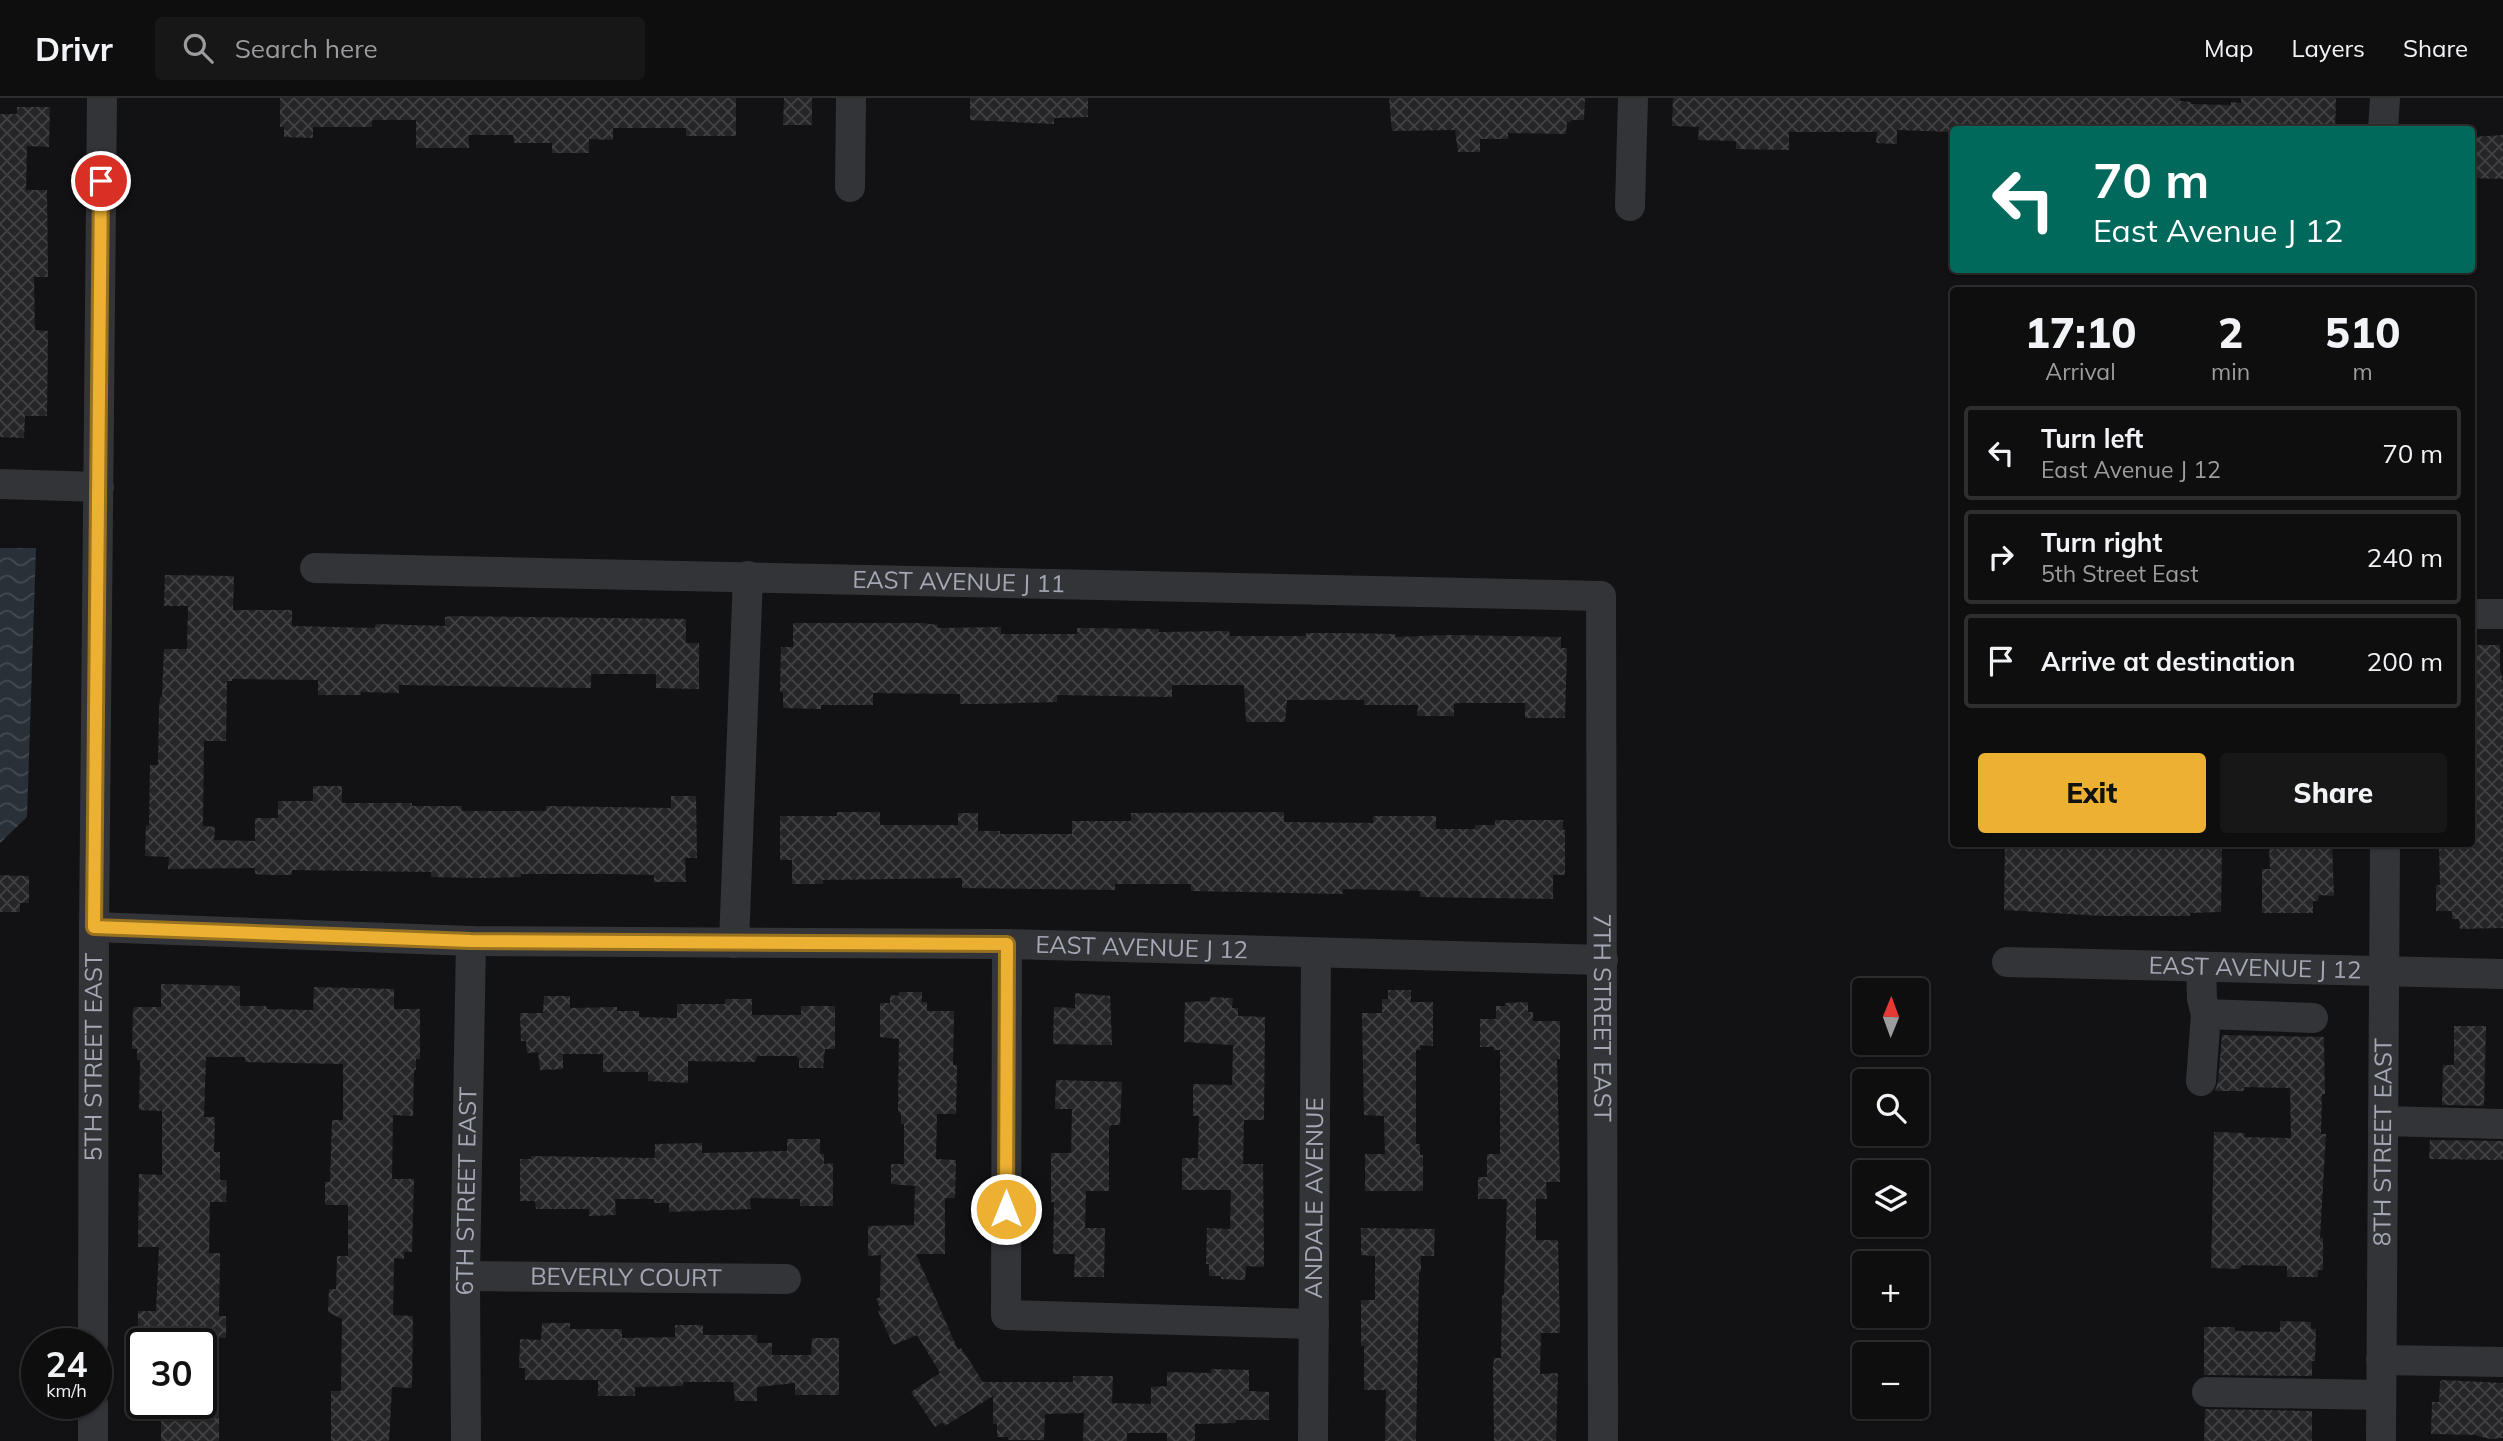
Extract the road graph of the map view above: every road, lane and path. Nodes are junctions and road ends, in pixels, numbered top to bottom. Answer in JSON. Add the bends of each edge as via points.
{"nodes":[{"id":1,"x":102,"y":98,"type":"edge"},
{"id":2,"x":851,"y":98,"type":"edge"},
{"id":3,"x":1633,"y":98,"type":"edge"},
{"id":4,"x":2385,"y":98,"type":"edge"},
{"id":5,"x":2384,"y":126,"type":"edge"},
{"id":6,"x":850,"y":187,"type":"dead end"},
{"id":7,"x":1630,"y":206,"type":"dead end"},
{"id":8,"x":0,"y":484,"type":"edge"},
{"id":9,"x":99,"y":487,"type":"junction"},
{"id":10,"x":315,"y":568,"type":"dead end"},
{"id":11,"x":748,"y":576,"type":"junction"},
{"id":12,"x":1601,"y":596,"type":"joint"},
{"id":13,"x":2475,"y":614,"type":"edge"},
{"id":14,"x":2503,"y":614,"type":"edge"},
{"id":15,"x":2385,"y":847,"type":"edge"},
{"id":16,"x":94,"y":927,"type":"junction"},
{"id":17,"x":471,"y":941,"type":"junction"},
{"id":18,"x":734,"y":943,"type":"junction"},
{"id":19,"x":1007,"y":944,"type":"junction"},
{"id":20,"x":1316,"y":953,"type":"junction"},
{"id":21,"x":1603,"y":960,"type":"junction"},
{"id":22,"x":2007,"y":962,"type":"dead end"},
{"id":23,"x":2201,"y":967,"type":"junction"},
{"id":24,"x":2384,"y":971,"type":"junction"},
{"id":25,"x":2503,"y":974,"type":"edge"},
{"id":26,"x":2206,"y":1014,"type":"junction"},
{"id":27,"x":2313,"y":1018,"type":"dead end"},
{"id":28,"x":2201,"y":1081,"type":"dead end"},
{"id":29,"x":2383,"y":1121,"type":"junction"},
{"id":30,"x":2503,"y":1124,"type":"edge"},
{"id":31,"x":465,"y":1276,"type":"junction"},
{"id":32,"x":786,"y":1279,"type":"dead end"},
{"id":33,"x":1314,"y":1324,"type":"junction"},
{"id":34,"x":93,"y":1328,"type":"edge"},
{"id":35,"x":2381,"y":1360,"type":"junction"},
{"id":36,"x":2503,"y":1362,"type":"edge"},
{"id":37,"x":2207,"y":1392,"type":"dead end"},
{"id":38,"x":2381,"y":1395,"type":"junction"},
{"id":39,"x":93,"y":1419,"type":"edge"},
{"id":40,"x":93,"y":1441,"type":"edge"},
{"id":41,"x":466,"y":1441,"type":"edge"},
{"id":42,"x":1313,"y":1441,"type":"edge"},
{"id":43,"x":1603,"y":1441,"type":"edge"},
{"id":44,"x":2381,"y":1441,"type":"edge"}],
"edges":[{"from":1,"to":9,"type":"street","name":"5TH STREET EAST"},
{"from":2,"to":6,"type":"street"},
{"from":3,"to":7,"type":"street"},
{"from":4,"to":5,"type":"street"},
{"from":8,"to":9,"type":"street"},
{"from":9,"to":16,"type":"street","name":"5TH STREET EAST"},
{"from":10,"to":11,"type":"street","name":"EAST AVENUE J 11"},
{"from":11,"to":12,"type":"street","name":"EAST AVENUE J 11"},
{"from":11,"to":18,"type":"street"},
{"from":12,"to":21,"type":"street","name":"7TH STREET EAST"},
{"from":13,"to":14,"type":"street"},
{"from":15,"to":24,"type":"street","name":"8TH STREET EAST"},
{"from":16,"to":17,"type":"street","name":"EAST AVENUE J 12"},
{"from":16,"to":34,"type":"street","name":"5TH STREET EAST"},
{"from":17,"to":18,"type":"street","name":"EAST AVENUE J 12"},
{"from":17,"to":31,"type":"street","name":"6TH STREET EAST"},
{"from":18,"to":19,"type":"street","name":"EAST AVENUE J 12"},
{"from":19,"to":20,"type":"street","name":"EAST AVENUE J 12"},
{"from":19,"to":33,"type":"street","via":[[1006,1315]]},
{"from":20,"to":21,"type":"street","name":"EAST AVENUE J 12"},
{"from":20,"to":33,"type":"street","name":"ANDALE AVENUE"},
{"from":21,"to":43,"type":"street","name":"7TH STREET EAST"},
{"from":22,"to":23,"type":"street","name":"EAST AVENUE J 12"},
{"from":23,"to":24,"type":"street","name":"EAST AVENUE J 12"},
{"from":23,"to":26,"type":"street"},
{"from":24,"to":25,"type":"street","name":"EAST AVENUE J 12"},
{"from":24,"to":29,"type":"street","name":"8TH STREET EAST"},
{"from":26,"to":27,"type":"street"},
{"from":26,"to":28,"type":"street"},
{"from":29,"to":30,"type":"street"},
{"from":29,"to":35,"type":"street","name":"8TH STREET EAST"},
{"from":31,"to":32,"type":"street","name":"BEVERLY COURT"},
{"from":31,"to":41,"type":"street","name":"6TH STREET EAST"},
{"from":33,"to":42,"type":"street","name":"ANDALE AVENUE"},
{"from":35,"to":36,"type":"street"},
{"from":35,"to":38,"type":"street","name":"8TH STREET EAST"},
{"from":37,"to":38,"type":"street"},
{"from":38,"to":44,"type":"street","name":"8TH STREET EAST"},
{"from":39,"to":40,"type":"street"}]}
